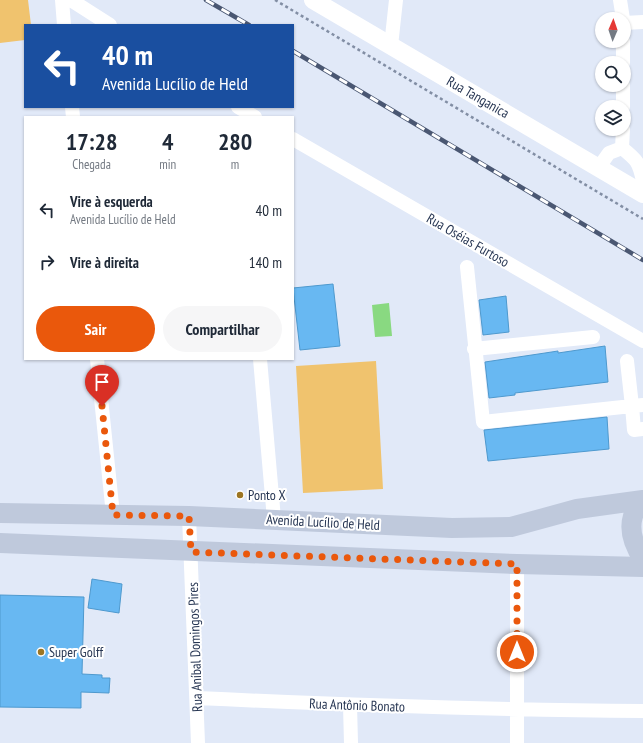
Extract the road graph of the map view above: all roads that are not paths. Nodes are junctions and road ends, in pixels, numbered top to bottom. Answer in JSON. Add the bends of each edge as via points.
{"nodes":[{"id":1,"x":62,"y":0,"type":"edge"},
{"id":2,"x":71,"y":0,"type":"edge"},
{"id":3,"x":313,"y":0,"type":"edge"},
{"id":4,"x":396,"y":0,"type":"edge"},
{"id":5,"x":620,"y":0,"type":"edge"},
{"id":6,"x":622,"y":12,"type":"edge"},
{"id":7,"x":643,"y":22,"type":"edge"},
{"id":8,"x":631,"y":23,"type":"edge"},
{"id":9,"x":64,"y":24,"type":"edge"},
{"id":10,"x":108,"y":24,"type":"edge"},
{"id":11,"x":391,"y":46,"type":"junction"},
{"id":12,"x":240,"y":108,"type":"edge"},
{"id":13,"x":253,"y":116,"type":"edge"},
{"id":14,"x":622,"y":136,"type":"edge"},
{"id":15,"x":294,"y":140,"type":"edge"},
{"id":16,"x":622,"y":148,"type":"junction"},
{"id":17,"x":599,"y":167,"type":"junction"},
{"id":18,"x":642,"y":173,"type":"edge"},
{"id":19,"x":643,"y":194,"type":"edge"},
{"id":20,"x":467,"y":267,"type":"dead end"},
{"id":21,"x":593,"y":337,"type":"dead end"},
{"id":22,"x":643,"y":341,"type":"edge"},
{"id":23,"x":474,"y":349,"type":"junction"},
{"id":24,"x":97,"y":360,"type":"edge"},
{"id":25,"x":260,"y":360,"type":"edge"},
{"id":26,"x":627,"y":361,"type":"dead end"},
{"id":27,"x":637,"y":406,"type":"edge"},
{"id":28,"x":638,"y":430,"type":"edge"},
{"id":29,"x":643,"y":500,"type":"edge"},
{"id":30,"x":643,"y":503,"type":"edge"},
{"id":31,"x":0,"y":513,"type":"edge"},
{"id":32,"x":113,"y":515,"type":"junction"},
{"id":33,"x":189,"y":516,"type":"junction"},
{"id":34,"x":274,"y":519,"type":"junction"},
{"id":35,"x":0,"y":543,"type":"edge"},
{"id":36,"x":191,"y":552,"type":"junction"},
{"id":37,"x":643,"y":559,"type":"edge"},
{"id":38,"x":517,"y":564,"type":"junction"},
{"id":39,"x":643,"y":567,"type":"edge"},
{"id":40,"x":197,"y":698,"type":"junction"},
{"id":41,"x":350,"y":705,"type":"junction"},
{"id":42,"x":518,"y":710,"type":"junction"},
{"id":43,"x":643,"y":711,"type":"edge"},
{"id":44,"x":198,"y":743,"type":"edge"},
{"id":45,"x":351,"y":743,"type":"edge"},
{"id":46,"x":517,"y":743,"type":"edge"}],
"edges":[{"from":1,"to":9,"type":"street"},
{"from":2,"to":10,"type":"street"},
{"from":3,"to":11,"type":"street","name":"Rua Tanganica"},
{"from":4,"to":11,"type":"street"},
{"from":5,"to":6,"type":"street"},
{"from":7,"to":8,"type":"street"},
{"from":11,"to":17,"type":"street","name":"Rua Tanganica"},
{"from":12,"to":13,"type":"street"},
{"from":14,"to":16,"type":"street"},
{"from":15,"to":22,"type":"street","name":"Rua Oséias Furtoso"},
{"from":16,"to":17,"type":"street","via":[[609,153]]},
{"from":16,"to":18,"type":"street","via":[[636,159]]},
{"from":17,"to":19,"type":"street","name":"Rua Tanganica"},
{"from":20,"to":23,"type":"street"},
{"from":21,"to":23,"type":"street"},
{"from":23,"to":27,"type":"street","via":[[483,422]]},
{"from":24,"to":32,"type":"street"},
{"from":25,"to":34,"type":"street"},
{"from":26,"to":27,"type":"street"},
{"from":27,"to":28,"type":"street"},
{"from":29,"to":34,"type":"main road","name":"Avenida Lucílio de Held","via":[[577,509],[511,527],[452,528]]},
{"from":30,"to":37,"type":"main road","via":[[633,515],[631,533],[635,548]]},
{"from":31,"to":32,"type":"main road","name":"Avenida Lucílio de Held"},
{"from":32,"to":33,"type":"main road","name":"Avenida Lucílio de Held"},
{"from":33,"to":34,"type":"main road","name":"Avenida Lucílio de Held"},
{"from":33,"to":36,"type":"street","name":"Rua Aníbal Domingos Pires"},
{"from":35,"to":36,"type":"main road"},
{"from":36,"to":38,"type":"main road"},
{"from":36,"to":40,"type":"street","name":"Rua Aníbal Domingos Pires"},
{"from":38,"to":39,"type":"main road"},
{"from":38,"to":42,"type":"street"},
{"from":40,"to":41,"type":"street","name":"Rua Antônio Bonato"},
{"from":40,"to":44,"type":"street","name":"Rua Aníbal Domingos Pires"},
{"from":41,"to":42,"type":"street","name":"Rua Antônio Bonato"},
{"from":41,"to":45,"type":"street"},
{"from":42,"to":43,"type":"street","name":"Rua Antônio Bonato"},
{"from":42,"to":46,"type":"street"}]}
